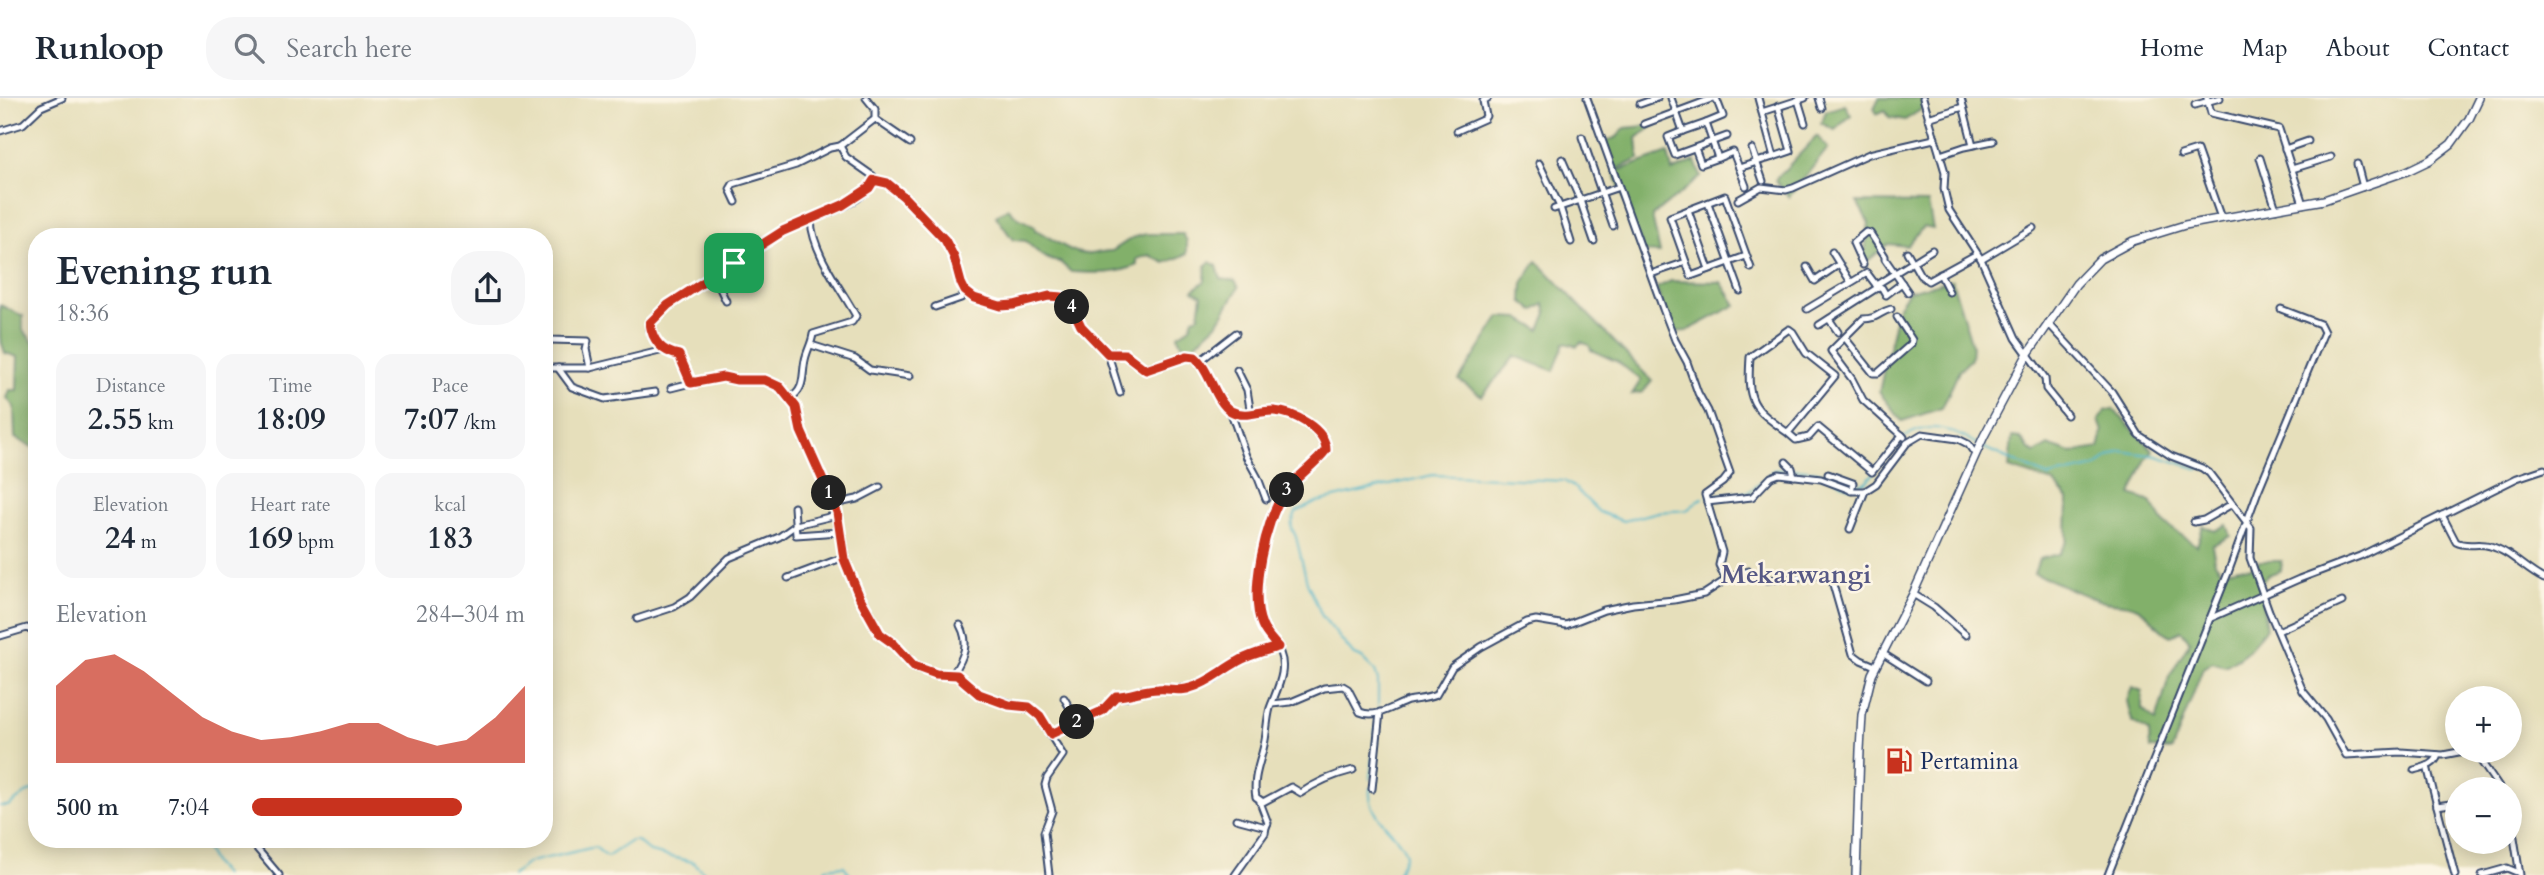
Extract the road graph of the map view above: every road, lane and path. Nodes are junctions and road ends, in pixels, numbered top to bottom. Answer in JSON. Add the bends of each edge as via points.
{"nodes":[{"id":1,"x":62,"y":98,"type":"edge"},
{"id":2,"x":866,"y":98,"type":"edge"},
{"id":3,"x":1488,"y":98,"type":"edge"},
{"id":4,"x":1587,"y":98,"type":"edge"},
{"id":5,"x":1657,"y":98,"type":"edge"},
{"id":6,"x":1671,"y":98,"type":"edge"},
{"id":7,"x":1715,"y":98,"type":"edge"},
{"id":8,"x":1758,"y":98,"type":"edge"},
{"id":9,"x":1819,"y":98,"type":"edge"},
{"id":10,"x":1923,"y":98,"type":"edge"},
{"id":11,"x":1961,"y":98,"type":"edge"},
{"id":12,"x":2220,"y":98,"type":"edge"},
{"id":13,"x":2479,"y":98,"type":"edge"},
{"id":14,"x":1802,"y":99,"type":"edge"},
{"id":15,"x":2207,"y":100,"type":"edge"},
{"id":16,"x":1640,"y":104,"type":"dead end"},
{"id":17,"x":2195,"y":105,"type":"dead end"},
{"id":18,"x":1778,"y":106,"type":"junction"},
{"id":19,"x":1963,"y":107,"type":"junction"},
{"id":20,"x":1822,"y":108,"type":"dead end"},
{"id":21,"x":1762,"y":111,"type":"junction"},
{"id":22,"x":1676,"y":112,"type":"junction"},
{"id":23,"x":1928,"y":118,"type":"junction"},
{"id":24,"x":874,"y":119,"type":"junction"},
{"id":25,"x":1706,"y":123,"type":"junction"},
{"id":26,"x":1805,"y":123,"type":"dead end"},
{"id":27,"x":1644,"y":124,"type":"dead end"},
{"id":28,"x":1785,"y":130,"type":"junction"},
{"id":29,"x":0,"y":131,"type":"edge"},
{"id":30,"x":1457,"y":131,"type":"dead end"},
{"id":31,"x":1683,"y":131,"type":"junction"},
{"id":32,"x":1769,"y":135,"type":"junction"},
{"id":33,"x":1727,"y":136,"type":"dead end"},
{"id":34,"x":1582,"y":137,"type":"dead end"},
{"id":35,"x":1934,"y":139,"type":"junction"},
{"id":36,"x":1713,"y":141,"type":"junction"},
{"id":37,"x":1993,"y":141,"type":"dead end"},
{"id":38,"x":2308,"y":141,"type":"dead end"},
{"id":39,"x":910,"y":142,"type":"dead end"},
{"id":40,"x":1973,"y":145,"type":"junction"},
{"id":41,"x":840,"y":146,"type":"junction"},
{"id":42,"x":1695,"y":148,"type":"junction"},
{"id":43,"x":1752,"y":149,"type":"dead end"},
{"id":44,"x":2285,"y":149,"type":"junction"},
{"id":45,"x":1940,"y":155,"type":"junction"},
{"id":46,"x":2181,"y":155,"type":"dead end"},
{"id":47,"x":1774,"y":157,"type":"junction"},
{"id":48,"x":2331,"y":157,"type":"dead end"},
{"id":49,"x":1718,"y":158,"type":"junction"},
{"id":50,"x":1562,"y":159,"type":"dead end"},
{"id":51,"x":2260,"y":159,"type":"dead end"},
{"id":52,"x":1762,"y":160,"type":"junction"},
{"id":53,"x":1539,"y":163,"type":"dead end"},
{"id":54,"x":2357,"y":164,"type":"dead end"},
{"id":55,"x":1740,"y":168,"type":"junction"},
{"id":56,"x":2292,"y":169,"type":"junction"},
{"id":57,"x":874,"y":180,"type":"junction"},
{"id":58,"x":1763,"y":181,"type":"dead end"},
{"id":59,"x":1746,"y":186,"type":"dead end"},
{"id":60,"x":1619,"y":187,"type":"junction"},
{"id":61,"x":2363,"y":187,"type":"junction"},
{"id":62,"x":1602,"y":192,"type":"junction"},
{"id":63,"x":1580,"y":200,"type":"junction"},
{"id":64,"x":1738,"y":200,"type":"dead end"},
{"id":65,"x":736,"y":202,"type":"dead end"},
{"id":66,"x":1708,"y":203,"type":"junction"},
{"id":67,"x":2303,"y":204,"type":"junction"},
{"id":68,"x":1557,"y":208,"type":"junction"},
{"id":69,"x":2276,"y":209,"type":"junction"},
{"id":70,"x":1688,"y":210,"type":"junction"},
{"id":71,"x":2221,"y":218,"type":"junction"},
{"id":72,"x":811,"y":221,"type":"junction"},
{"id":73,"x":1613,"y":226,"type":"dead end"},
{"id":74,"x":2033,"y":228,"type":"dead end"},
{"id":75,"x":1594,"y":241,"type":"dead end"},
{"id":76,"x":1571,"y":242,"type":"dead end"},
{"id":77,"x":1932,"y":250,"type":"dead end"},
{"id":78,"x":1832,"y":252,"type":"dead end"},
{"id":79,"x":1907,"y":252,"type":"dead end"},
{"id":80,"x":1746,"y":256,"type":"junction"},
{"id":81,"x":1979,"y":256,"type":"junction"},
{"id":82,"x":1912,"y":261,"type":"junction"},
{"id":83,"x":1686,"y":262,"type":"junction"},
{"id":84,"x":1729,"y":262,"type":"junction"},
{"id":85,"x":1838,"y":265,"type":"junction"},
{"id":86,"x":1807,"y":267,"type":"dead end"},
{"id":87,"x":1751,"y":268,"type":"dead end"},
{"id":88,"x":1709,"y":269,"type":"junction"},
{"id":89,"x":1865,"y":269,"type":"junction"},
{"id":90,"x":1651,"y":274,"type":"junction"},
{"id":91,"x":1895,"y":274,"type":"junction"},
{"id":92,"x":1940,"y":274,"type":"junction"},
{"id":93,"x":714,"y":276,"type":"junction"},
{"id":94,"x":1850,"y":281,"type":"junction"},
{"id":95,"x":1902,"y":283,"type":"junction"},
{"id":96,"x":1877,"y":287,"type":"junction"},
{"id":97,"x":965,"y":291,"type":"junction"},
{"id":98,"x":1740,"y":291,"type":"dead end"},
{"id":99,"x":1908,"y":292,"type":"dead end"},
{"id":100,"x":1949,"y":292,"type":"dead end"},
{"id":101,"x":726,"y":301,"type":"dead end"},
{"id":102,"x":935,"y":307,"type":"dead end"},
{"id":103,"x":1847,"y":307,"type":"junction"},
{"id":104,"x":1807,"y":309,"type":"dead end"},
{"id":105,"x":2281,"y":309,"type":"dead end"},
{"id":106,"x":1891,"y":310,"type":"dead end"},
{"id":107,"x":1852,"y":315,"type":"dead end"},
{"id":108,"x":1897,"y":317,"type":"dead end"},
{"id":109,"x":1829,"y":319,"type":"junction"},
{"id":110,"x":2048,"y":323,"type":"junction"},
{"id":111,"x":1819,"y":325,"type":"dead end"},
{"id":112,"x":1838,"y":332,"type":"dead end"},
{"id":113,"x":1236,"y":333,"type":"dead end"},
{"id":114,"x":1845,"y":338,"type":"junction"},
{"id":115,"x":553,"y":340,"type":"edge"},
{"id":116,"x":811,"y":345,"type":"junction"},
{"id":117,"x":665,"y":350,"type":"junction"},
{"id":118,"x":1108,"y":354,"type":"junction"},
{"id":119,"x":2027,"y":355,"type":"junction"},
{"id":120,"x":1200,"y":361,"type":"junction"},
{"id":121,"x":553,"y":368,"type":"edge"},
{"id":122,"x":558,"y":368,"type":"junction"},
{"id":123,"x":590,"y":368,"type":"junction"},
{"id":124,"x":1237,"y":370,"type":"dead end"},
{"id":125,"x":1840,"y":370,"type":"dead end"},
{"id":126,"x":910,"y":376,"type":"dead end"},
{"id":127,"x":1835,"y":376,"type":"junction"},
{"id":128,"x":691,"y":383,"type":"junction"},
{"id":129,"x":671,"y":388,"type":"dead end"},
{"id":130,"x":655,"y":392,"type":"dead end"},
{"id":131,"x":1120,"y":393,"type":"dead end"},
{"id":132,"x":790,"y":398,"type":"junction"},
{"id":133,"x":1230,"y":410,"type":"junction"},
{"id":134,"x":1251,"y":415,"type":"junction"},
{"id":135,"x":2067,"y":415,"type":"dead end"},
{"id":136,"x":1788,"y":433,"type":"junction"},
{"id":137,"x":1907,"y":438,"type":"junction"},
{"id":138,"x":1976,"y":451,"type":"junction"},
{"id":139,"x":1786,"y":462,"type":"dead end"},
{"id":140,"x":2544,"y":469,"type":"edge"},
{"id":141,"x":1793,"y":472,"type":"junction"},
{"id":142,"x":1829,"y":474,"type":"dead end"},
{"id":143,"x":880,"y":486,"type":"dead end"},
{"id":144,"x":1852,"y":487,"type":"junction"},
{"id":145,"x":1865,"y":491,"type":"junction"},
{"id":146,"x":1266,"y":499,"type":"dead end"},
{"id":147,"x":1706,"y":499,"type":"junction"},
{"id":148,"x":2232,"y":504,"type":"junction"},
{"id":149,"x":834,"y":505,"type":"junction"},
{"id":150,"x":794,"y":507,"type":"dead end"},
{"id":151,"x":837,"y":515,"type":"junction"},
{"id":152,"x":2442,"y":515,"type":"junction"},
{"id":153,"x":2194,"y":522,"type":"dead end"},
{"id":154,"x":2248,"y":522,"type":"junction"},
{"id":155,"x":796,"y":525,"type":"junction"},
{"id":156,"x":1850,"y":529,"type":"dead end"},
{"id":157,"x":839,"y":532,"type":"junction"},
{"id":158,"x":844,"y":557,"type":"junction"},
{"id":159,"x":788,"y":578,"type":"dead end"},
{"id":160,"x":2544,"y":579,"type":"edge"},
{"id":161,"x":1726,"y":580,"type":"junction"},
{"id":162,"x":1913,"y":594,"type":"junction"},
{"id":163,"x":2264,"y":595,"type":"junction"},
{"id":164,"x":2342,"y":602,"type":"dead end"},
{"id":165,"x":637,"y":619,"type":"dead end"},
{"id":166,"x":2209,"y":620,"type":"junction"},
{"id":167,"x":960,"y":625,"type":"dead end"},
{"id":168,"x":28,"y":628,"type":"edge"},
{"id":169,"x":2278,"y":631,"type":"junction"},
{"id":170,"x":1966,"y":635,"type":"dead end"},
{"id":171,"x":0,"y":636,"type":"edge"},
{"id":172,"x":1278,"y":647,"type":"junction"},
{"id":173,"x":1882,"y":653,"type":"junction"},
{"id":174,"x":1875,"y":666,"type":"junction"},
{"id":175,"x":953,"y":674,"type":"junction"},
{"id":176,"x":1926,"y":681,"type":"dead end"},
{"id":177,"x":1065,"y":698,"type":"dead end"},
{"id":178,"x":1272,"y":704,"type":"junction"},
{"id":179,"x":1377,"y":713,"type":"junction"},
{"id":180,"x":1078,"y":722,"type":"junction"},
{"id":181,"x":1051,"y":734,"type":"junction"},
{"id":182,"x":2438,"y":755,"type":"junction"},
{"id":183,"x":2427,"y":766,"type":"junction"},
{"id":184,"x":1353,"y":769,"type":"dead end"},
{"id":185,"x":2414,"y":769,"type":"dead end"},
{"id":186,"x":2492,"y":777,"type":"edge"},
{"id":187,"x":1372,"y":789,"type":"dead end"},
{"id":188,"x":1260,"y":802,"type":"junction"},
{"id":189,"x":2445,"y":805,"type":"edge"},
{"id":190,"x":2437,"y":806,"type":"junction"},
{"id":191,"x":1236,"y":819,"type":"dead end"},
{"id":192,"x":1266,"y":827,"type":"junction"},
{"id":193,"x":256,"y":848,"type":"edge"},
{"id":194,"x":2516,"y":854,"type":"edge"},
{"id":195,"x":2519,"y":874,"type":"edge"},
{"id":196,"x":279,"y":875,"type":"edge"},
{"id":197,"x":1049,"y":875,"type":"edge"},
{"id":198,"x":1235,"y":875,"type":"edge"},
{"id":199,"x":1856,"y":875,"type":"edge"},
{"id":200,"x":2108,"y":875,"type":"edge"},
{"id":201,"x":2455,"y":875,"type":"edge"},
{"id":202,"x":2482,"y":875,"type":"edge"}],
"edges":[{"from":1,"to":29,"type":"street","via":[[41,107],[23,124]]},
{"from":2,"to":24,"type":"street","via":[[875,109]]},
{"from":3,"to":30,"type":"street","via":[[1483,101],[1486,116]]},
{"from":4,"to":60,"type":"street"},
{"from":5,"to":16,"type":"street"},
{"from":6,"to":22,"type":"street"},
{"from":7,"to":22,"type":"street"},
{"from":7,"to":25,"type":"street","via":[[1723,116]]},
{"from":8,"to":21,"type":"street"},
{"from":9,"to":20,"type":"street"},
{"from":10,"to":23,"type":"street"},
{"from":11,"to":19,"type":"street"},
{"from":12,"to":15,"type":"street"},
{"from":13,"to":61,"type":"main road","via":[[2451,144],[2419,165]]},
{"from":14,"to":18,"type":"street"},
{"from":14,"to":26,"type":"street"},
{"from":15,"to":17,"type":"street"},
{"from":15,"to":44,"type":"street","via":[[2211,113],[2279,128]]},
{"from":18,"to":21,"type":"street"},
{"from":18,"to":28,"type":"street"},
{"from":19,"to":23,"type":"street"},
{"from":19,"to":40,"type":"street"},
{"from":21,"to":32,"type":"street"},
{"from":22,"to":27,"type":"street"},
{"from":22,"to":31,"type":"street"},
{"from":23,"to":35,"type":"street"},
{"from":24,"to":39,"type":"street"},
{"from":24,"to":41,"type":"street"},
{"from":25,"to":31,"type":"street"},
{"from":25,"to":36,"type":"street"},
{"from":28,"to":32,"type":"street"},
{"from":28,"to":47,"type":"street","via":[[1791,151]]},
{"from":31,"to":42,"type":"street","via":[[1668,137],[1675,155]]},
{"from":32,"to":47,"type":"street"},
{"from":33,"to":36,"type":"street"},
{"from":34,"to":62,"type":"street"},
{"from":35,"to":45,"type":"street"},
{"from":35,"to":64,"type":"street","via":[[1869,154],[1786,190],[1761,187]]},
{"from":36,"to":42,"type":"street"},
{"from":36,"to":49,"type":"street"},
{"from":37,"to":40,"type":"street"},
{"from":38,"to":44,"type":"street"},
{"from":40,"to":45,"type":"street"},
{"from":41,"to":57,"type":"street","via":[[846,158]]},
{"from":41,"to":65,"type":"street","via":[[733,184],[730,188]]},
{"from":42,"to":49,"type":"street","via":[[1701,164]]},
{"from":43,"to":52,"type":"street"},
{"from":44,"to":56,"type":"street"},
{"from":45,"to":81,"type":"street","via":[[1945,201]]},
{"from":46,"to":71,"type":"street","via":[[2197,150]]},
{"from":47,"to":52,"type":"street"},
{"from":48,"to":56,"type":"street"},
{"from":49,"to":55,"type":"street","via":[[1734,152]]},
{"from":50,"to":63,"type":"street"},
{"from":51,"to":69,"type":"street"},
{"from":52,"to":55,"type":"street"},
{"from":52,"to":58,"type":"street"},
{"from":53,"to":68,"type":"street"},
{"from":54,"to":61,"type":"street"},
{"from":55,"to":59,"type":"street"},
{"from":56,"to":67,"type":"street"},
{"from":57,"to":72,"type":"street","via":[[856,197]]},
{"from":57,"to":97,"type":"street","via":[[887,183],[903,196],[945,240]]},
{"from":60,"to":62,"type":"street"},
{"from":60,"to":90,"type":"street"},
{"from":61,"to":67,"type":"main road"},
{"from":62,"to":63,"type":"street"},
{"from":62,"to":73,"type":"street"},
{"from":63,"to":68,"type":"street"},
{"from":63,"to":75,"type":"street"},
{"from":66,"to":70,"type":"street"},
{"from":66,"to":80,"type":"street","via":[[1725,196]]},
{"from":66,"to":84,"type":"street"},
{"from":67,"to":69,"type":"main road"},
{"from":68,"to":76,"type":"street"},
{"from":69,"to":71,"type":"main road"},
{"from":70,"to":83,"type":"street","via":[[1670,217]]},
{"from":70,"to":88,"type":"street"},
{"from":71,"to":110,"type":"main road","via":[[2133,241],[2100,259]]},
{"from":72,"to":93,"type":"street","via":[[783,231]]},
{"from":72,"to":116,"type":"street","via":[[820,254],[856,316],[850,323],[815,333]]},
{"from":74,"to":81,"type":"street"},
{"from":77,"to":82,"type":"street"},
{"from":78,"to":85,"type":"street"},
{"from":79,"to":82,"type":"street"},
{"from":80,"to":84,"type":"street"},
{"from":80,"to":87,"type":"street"},
{"from":81,"to":92,"type":"street"},
{"from":81,"to":119,"type":"street"},
{"from":82,"to":91,"type":"street"},
{"from":82,"to":92,"type":"street","via":[[1928,281]]},
{"from":83,"to":88,"type":"street","via":[[1691,276]]},
{"from":83,"to":90,"type":"street"},
{"from":84,"to":88,"type":"street"},
{"from":84,"to":98,"type":"street"},
{"from":85,"to":86,"type":"street","via":[[1815,281]]},
{"from":85,"to":94,"type":"street"},
{"from":89,"to":91,"type":"street","via":[[1853,243],[1866,232]]},
{"from":89,"to":94,"type":"street"},
{"from":89,"to":96,"type":"street"},
{"from":90,"to":147,"type":"street","via":[[1730,473]]},
{"from":91,"to":95,"type":"street"},
{"from":91,"to":96,"type":"street"},
{"from":92,"to":100,"type":"street"},
{"from":93,"to":101,"type":"street"},
{"from":93,"to":117,"type":"street","via":[[651,320],[655,339]]},
{"from":94,"to":104,"type":"street"},
{"from":95,"to":96,"type":"street","via":[[1886,295]]},
{"from":95,"to":99,"type":"street"},
{"from":96,"to":103,"type":"street"},
{"from":97,"to":102,"type":"street","via":[[961,298]]},
{"from":97,"to":118,"type":"street","via":[[1000,306],[1062,297]]},
{"from":103,"to":107,"type":"street"},
{"from":103,"to":109,"type":"street"},
{"from":105,"to":154,"type":"street","via":[[2320,324],[2324,332]]},
{"from":106,"to":114,"type":"street","via":[[1875,319],[1863,319]]},
{"from":108,"to":114,"type":"street","via":[[1911,344],[1878,373],[1873,373]]},
{"from":109,"to":111,"type":"street"},
{"from":109,"to":112,"type":"street"},
{"from":110,"to":119,"type":"main road"},
{"from":110,"to":148,"type":"street","via":[[2112,392],[2139,435],[2171,456],[2202,468]]},
{"from":113,"to":120,"type":"street"},
{"from":114,"to":137,"type":"street","via":[[1829,348],[1863,400]]},
{"from":115,"to":123,"type":"street","via":[[588,341]]},
{"from":116,"to":126,"type":"street","via":[[855,359],[870,370]]},
{"from":116,"to":132,"type":"street","via":[[801,387]]},
{"from":117,"to":123,"type":"street"},
{"from":117,"to":128,"type":"street","via":[[679,355]]},
{"from":118,"to":120,"type":"street","via":[[1125,354],[1146,370],[1187,356]]},
{"from":118,"to":131,"type":"street"},
{"from":119,"to":135,"type":"street"},
{"from":119,"to":138,"type":"main road"},
{"from":120,"to":133,"type":"street"},
{"from":121,"to":122,"type":"street"},
{"from":122,"to":123,"type":"street"},
{"from":122,"to":130,"type":"street","via":[[572,387],[605,399]]},
{"from":124,"to":134,"type":"street","via":[[1247,390]]},
{"from":125,"to":127,"type":"street"},
{"from":127,"to":136,"type":"street"},
{"from":127,"to":136,"type":"street","via":[[1806,353],[1789,329],[1750,357],[1748,389],[1758,410]]},
{"from":128,"to":129,"type":"street"},
{"from":128,"to":132,"type":"street","via":[[722,377],[762,379]]},
{"from":132,"to":149,"type":"street"},
{"from":133,"to":134,"type":"street"},
{"from":133,"to":146,"type":"street"},
{"from":134,"to":172,"type":"street","via":[[1274,411],[1287,415],[1314,427],[1326,444],[1324,453],[1284,493],[1266,534],[1259,616]]},
{"from":136,"to":137,"type":"street","via":[[1796,440],[1809,437],[1818,427],[1872,472]]},
{"from":137,"to":138,"type":"street","via":[[1922,434],[1958,439]]},
{"from":137,"to":145,"type":"street","via":[[1876,485]]},
{"from":138,"to":162,"type":"main road"},
{"from":139,"to":141,"type":"street"},
{"from":140,"to":152,"type":"street"},
{"from":141,"to":144,"type":"street"},
{"from":141,"to":147,"type":"street","via":[[1776,475],[1752,497]]},
{"from":142,"to":144,"type":"street"},
{"from":143,"to":149,"type":"street"},
{"from":144,"to":145,"type":"street"},
{"from":145,"to":156,"type":"street"},
{"from":147,"to":161,"type":"street"},
{"from":148,"to":153,"type":"street"},
{"from":148,"to":154,"type":"street"},
{"from":149,"to":151,"type":"street"},
{"from":150,"to":155,"type":"street"},
{"from":151,"to":155,"type":"street"},
{"from":151,"to":157,"type":"street"},
{"from":152,"to":160,"type":"street","via":[[2456,542],[2492,546]]},
{"from":152,"to":163,"type":"street","via":[[2360,556]]},
{"from":154,"to":163,"type":"street","via":[[2253,537],[2250,558]]},
{"from":154,"to":166,"type":"street"},
{"from":155,"to":157,"type":"street","via":[[797,536]]},
{"from":155,"to":165,"type":"street","via":[[729,558],[683,602]]},
{"from":157,"to":158,"type":"street"},
{"from":158,"to":159,"type":"street"},
{"from":158,"to":175,"type":"street","via":[[880,634],[914,666]]},
{"from":161,"to":174,"type":"street","via":[[1749,571],[1766,580],[1830,574],[1853,654]]},
{"from":161,"to":179,"type":"street","via":[[1703,594],[1604,610],[1566,625],[1527,622],[1452,667],[1436,695]]},
{"from":162,"to":170,"type":"street"},
{"from":162,"to":173,"type":"main road"},
{"from":163,"to":166,"type":"street"},
{"from":163,"to":169,"type":"street"},
{"from":164,"to":169,"type":"street"},
{"from":166,"to":200,"type":"street"},
{"from":167,"to":175,"type":"street","via":[[967,643]]},
{"from":168,"to":171,"type":"street"},
{"from":169,"to":182,"type":"street","via":[[2303,691],[2346,755]]},
{"from":172,"to":178,"type":"street","via":[[1282,676]]},
{"from":172,"to":180,"type":"street","via":[[1252,654],[1193,688],[1116,696],[1102,711]]},
{"from":173,"to":174,"type":"main road"},
{"from":173,"to":176,"type":"street"},
{"from":174,"to":199,"type":"main road","via":[[1863,715]]},
{"from":175,"to":181,"type":"street","via":[[979,694],[1035,710]]},
{"from":177,"to":180,"type":"street"},
{"from":178,"to":179,"type":"street","via":[[1343,686],[1360,712]]},
{"from":178,"to":188,"type":"street","via":[[1255,780]]},
{"from":179,"to":187,"type":"street"},
{"from":180,"to":181,"type":"street"},
{"from":181,"to":197,"type":"street","via":[[1063,755],[1045,785],[1052,811],[1044,835]]},
{"from":182,"to":183,"type":"street"},
{"from":182,"to":186,"type":"street","via":[[2476,754]]},
{"from":183,"to":185,"type":"street"},
{"from":183,"to":190,"type":"street"},
{"from":184,"to":188,"type":"street","via":[[1314,783],[1301,793],[1291,787]]},
{"from":188,"to":192,"type":"street"},
{"from":189,"to":190,"type":"street"},
{"from":190,"to":201,"type":"street"},
{"from":191,"to":192,"type":"street"},
{"from":192,"to":198,"type":"street"},
{"from":193,"to":196,"type":"street"},
{"from":194,"to":195,"type":"street"},
{"from":195,"to":202,"type":"street","via":[[2507,868]]}]}
